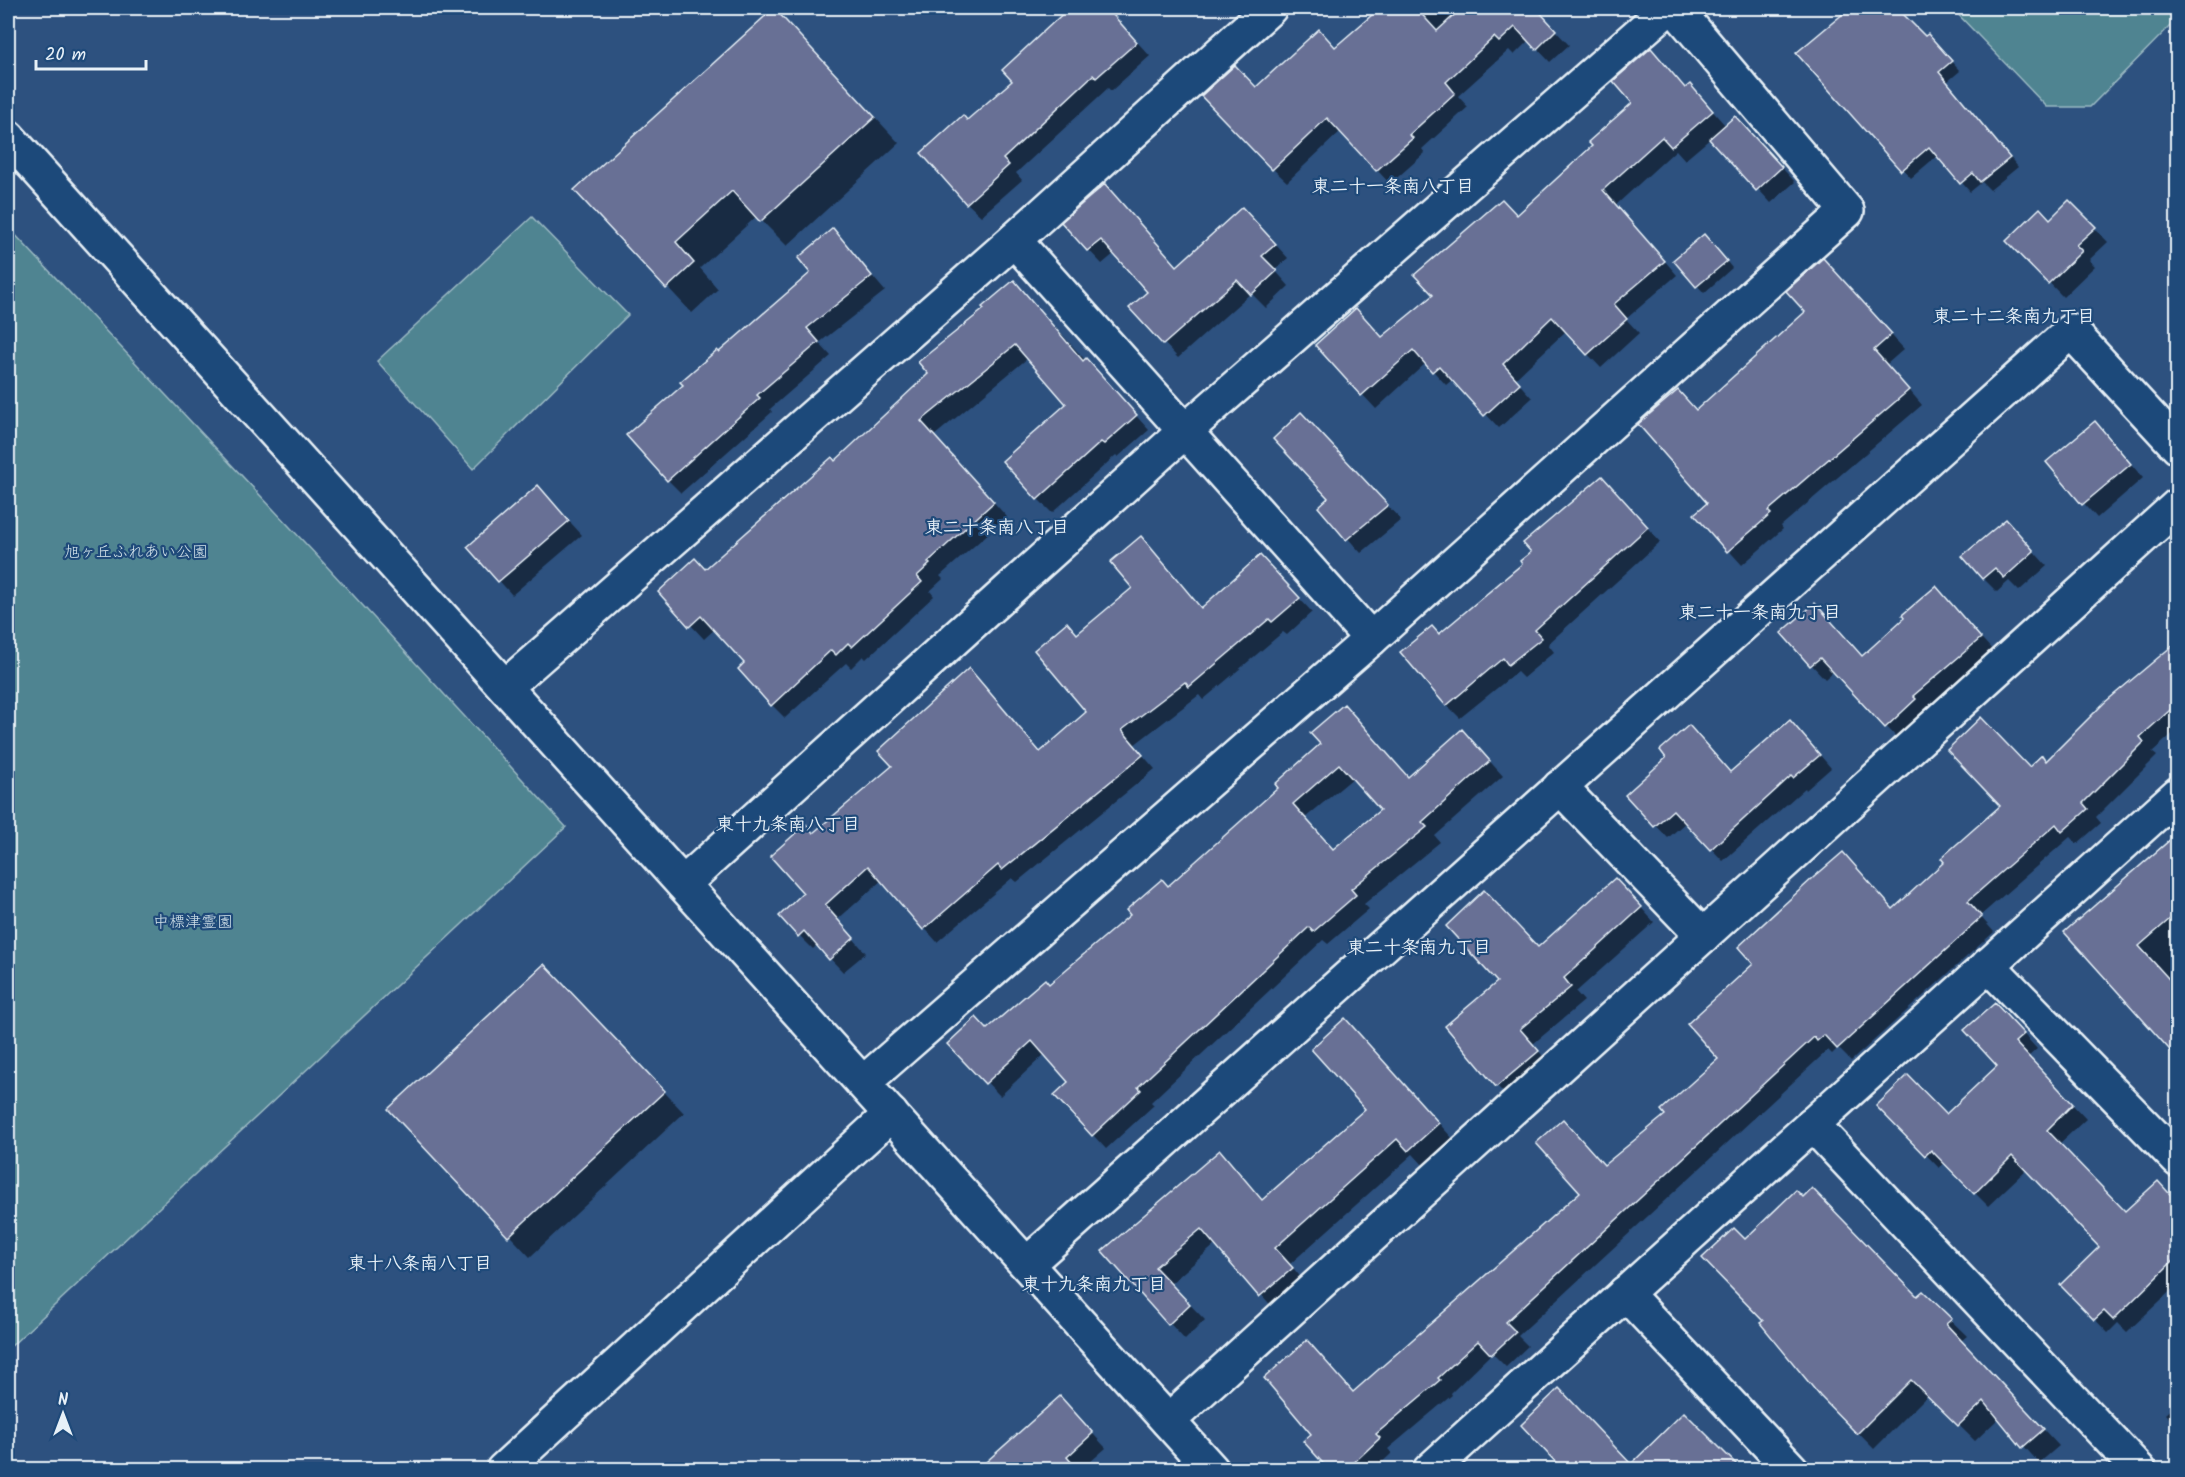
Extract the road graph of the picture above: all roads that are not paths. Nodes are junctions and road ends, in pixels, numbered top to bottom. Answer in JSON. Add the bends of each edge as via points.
{"nodes":[{"id":1,"x":1270,"y":8,"type":"edge"},
{"id":2,"x":1668,"y":8,"type":"edge"},
{"id":3,"x":1675,"y":8,"type":"edge"},
{"id":4,"x":8,"y":137,"type":"edge"},
{"id":5,"x":1014,"y":240,"type":"junction"},
{"id":6,"x":1185,"y":431,"type":"junction"},
{"id":7,"x":2178,"y":447,"type":"edge"},
{"id":8,"x":2178,"y":505,"type":"edge"},
{"id":9,"x":1371,"y":639,"type":"junction"},
{"id":10,"x":505,"y":687,"type":"junction"},
{"id":11,"x":1560,"y":787,"type":"junction"},
{"id":12,"x":2176,"y":797,"type":"edge"},
{"id":13,"x":683,"y":884,"type":"junction"},
{"id":14,"x":1703,"y":936,"type":"junction"},
{"id":15,"x":1988,"y":965,"type":"junction"},
{"id":16,"x":863,"y":1083,"type":"junction"},
{"id":17,"x":891,"y":1114,"type":"junction"},
{"id":18,"x":1812,"y":1124,"type":"junction"},
{"id":19,"x":2178,"y":1160,"type":"edge"},
{"id":20,"x":1027,"y":1264,"type":"junction"},
{"id":21,"x":1625,"y":1293,"type":"junction"},
{"id":22,"x":1168,"y":1421,"type":"junction"},
{"id":23,"x":1445,"y":1465,"type":"edge"},
{"id":24,"x":502,"y":1470,"type":"edge"},
{"id":25,"x":1212,"y":1470,"type":"edge"},
{"id":26,"x":1792,"y":1470,"type":"edge"},
{"id":27,"x":2139,"y":1470,"type":"edge"}],
"edges":[{"from":1,"to":5,"type":"street"},
{"from":2,"to":6,"type":"street"},
{"from":3,"to":9,"type":"street","via":[[1847,212]]},
{"from":4,"to":10,"type":"street"},
{"from":5,"to":6,"type":"street"},
{"from":5,"to":10,"type":"street"},
{"from":6,"to":9,"type":"street"},
{"from":6,"to":13,"type":"street"},
{"from":7,"to":11,"type":"street","via":[[2071,331]]},
{"from":8,"to":14,"type":"street"},
{"from":9,"to":16,"type":"street"},
{"from":10,"to":13,"type":"street"},
{"from":11,"to":14,"type":"street"},
{"from":11,"to":20,"type":"street"},
{"from":12,"to":15,"type":"street"},
{"from":13,"to":16,"type":"street"},
{"from":14,"to":22,"type":"street"},
{"from":15,"to":18,"type":"street"},
{"from":15,"to":19,"type":"street"},
{"from":16,"to":17,"type":"street"},
{"from":17,"to":20,"type":"street"},
{"from":17,"to":24,"type":"street"},
{"from":18,"to":21,"type":"street"},
{"from":18,"to":27,"type":"street"},
{"from":20,"to":22,"type":"street"},
{"from":21,"to":23,"type":"street"},
{"from":21,"to":26,"type":"street"},
{"from":22,"to":25,"type":"street"}]}
